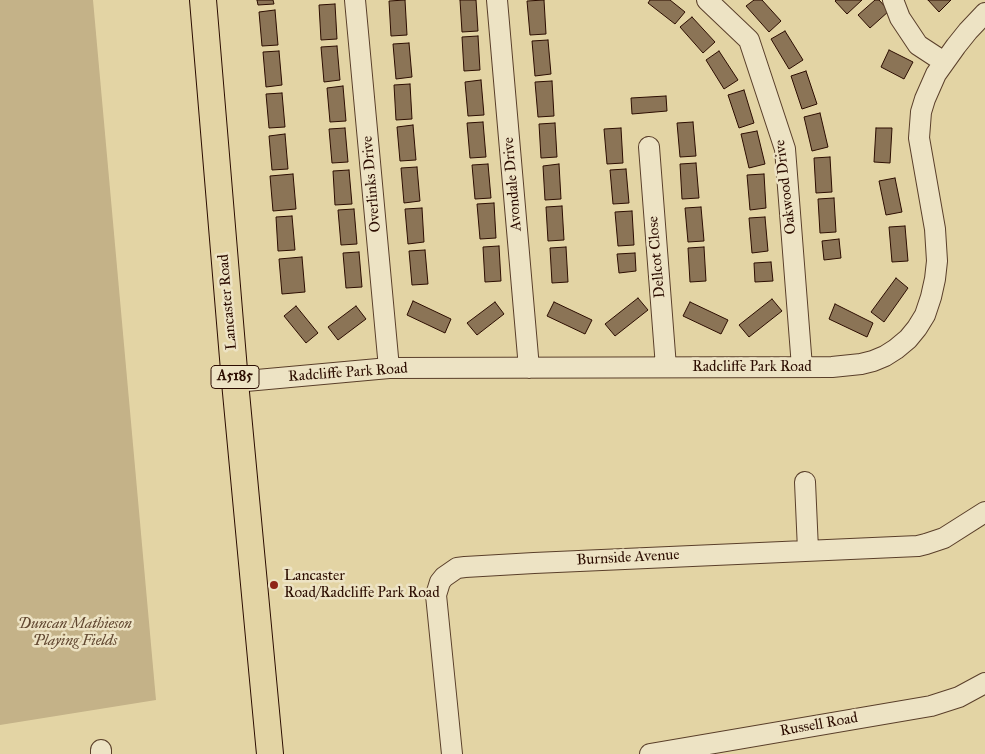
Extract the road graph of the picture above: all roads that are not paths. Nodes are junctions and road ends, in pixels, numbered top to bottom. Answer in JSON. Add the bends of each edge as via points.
{"nodes":[{"id":1,"x":203,"y":0,"type":"edge"},
{"id":2,"x":355,"y":0,"type":"edge"},
{"id":3,"x":497,"y":0,"type":"edge"},
{"id":4,"x":707,"y":0,"type":"edge"},
{"id":5,"x":893,"y":0,"type":"edge"},
{"id":6,"x":985,"y":13,"type":"edge"},
{"id":7,"x":944,"y":62,"type":"junction"},
{"id":8,"x":649,"y":147,"type":"dead end"},
{"id":9,"x":666,"y":367,"type":"junction"},
{"id":10,"x":802,"y":367,"type":"junction"},
{"id":11,"x":389,"y":368,"type":"junction"},
{"id":12,"x":529,"y":368,"type":"junction"},
{"id":13,"x":235,"y":382,"type":"junction"},
{"id":14,"x":804,"y":482,"type":"dead end"},
{"id":15,"x":985,"y":512,"type":"edge"},
{"id":16,"x":808,"y":550,"type":"junction"},
{"id":17,"x":985,"y":683,"type":"edge"},
{"id":18,"x":718,"y":748,"type":"edge"},
{"id":19,"x":270,"y":754,"type":"edge"},
{"id":20,"x":452,"y":754,"type":"edge"},
{"id":21,"x":650,"y":754,"type":"edge"}],
"edges":[{"from":1,"to":13,"type":"main road","name":"Lancaster Road","number":"A5185"},
{"from":2,"to":11,"type":"street","name":"Overlinks Drive"},
{"from":3,"to":12,"type":"street","name":"Avondale Drive"},
{"from":4,"to":10,"type":"street","name":"Oakwood Drive","via":[[749,40],[784,148]]},
{"from":5,"to":7,"type":"street","via":[[900,18],[918,45]]},
{"from":6,"to":7,"type":"street","name":"Radcliffe Park Road"},
{"from":7,"to":10,"type":"street","name":"Radcliffe Park Road","via":[[921,112],[919,138],[937,245],[935,279],[924,315],[908,339],[879,359],[861,364]]},
{"from":8,"to":9,"type":"street","name":"Dellcot Close"},
{"from":9,"to":10,"type":"street","name":"Radcliffe Park Road"},
{"from":9,"to":12,"type":"street","name":"Radcliffe Park Road"},
{"from":11,"to":12,"type":"street","name":"Radcliffe Park Road"},
{"from":11,"to":13,"type":"street","name":"Radcliffe Park Road"},
{"from":13,"to":19,"type":"main road","name":"Lancaster Road","number":"A5185"},
{"from":14,"to":16,"type":"street"},
{"from":15,"to":16,"type":"street","name":"Burnside Avenue","via":[[944,538],[926,544]]},
{"from":16,"to":20,"type":"street","name":"Burnside Avenue","via":[[494,565],[457,568],[450,572],[440,582],[436,595]]},
{"from":17,"to":18,"type":"street","name":"Russell Road","via":[[959,697],[931,706]]},
{"from":18,"to":21,"type":"street","name":"Russell Road"}]}
